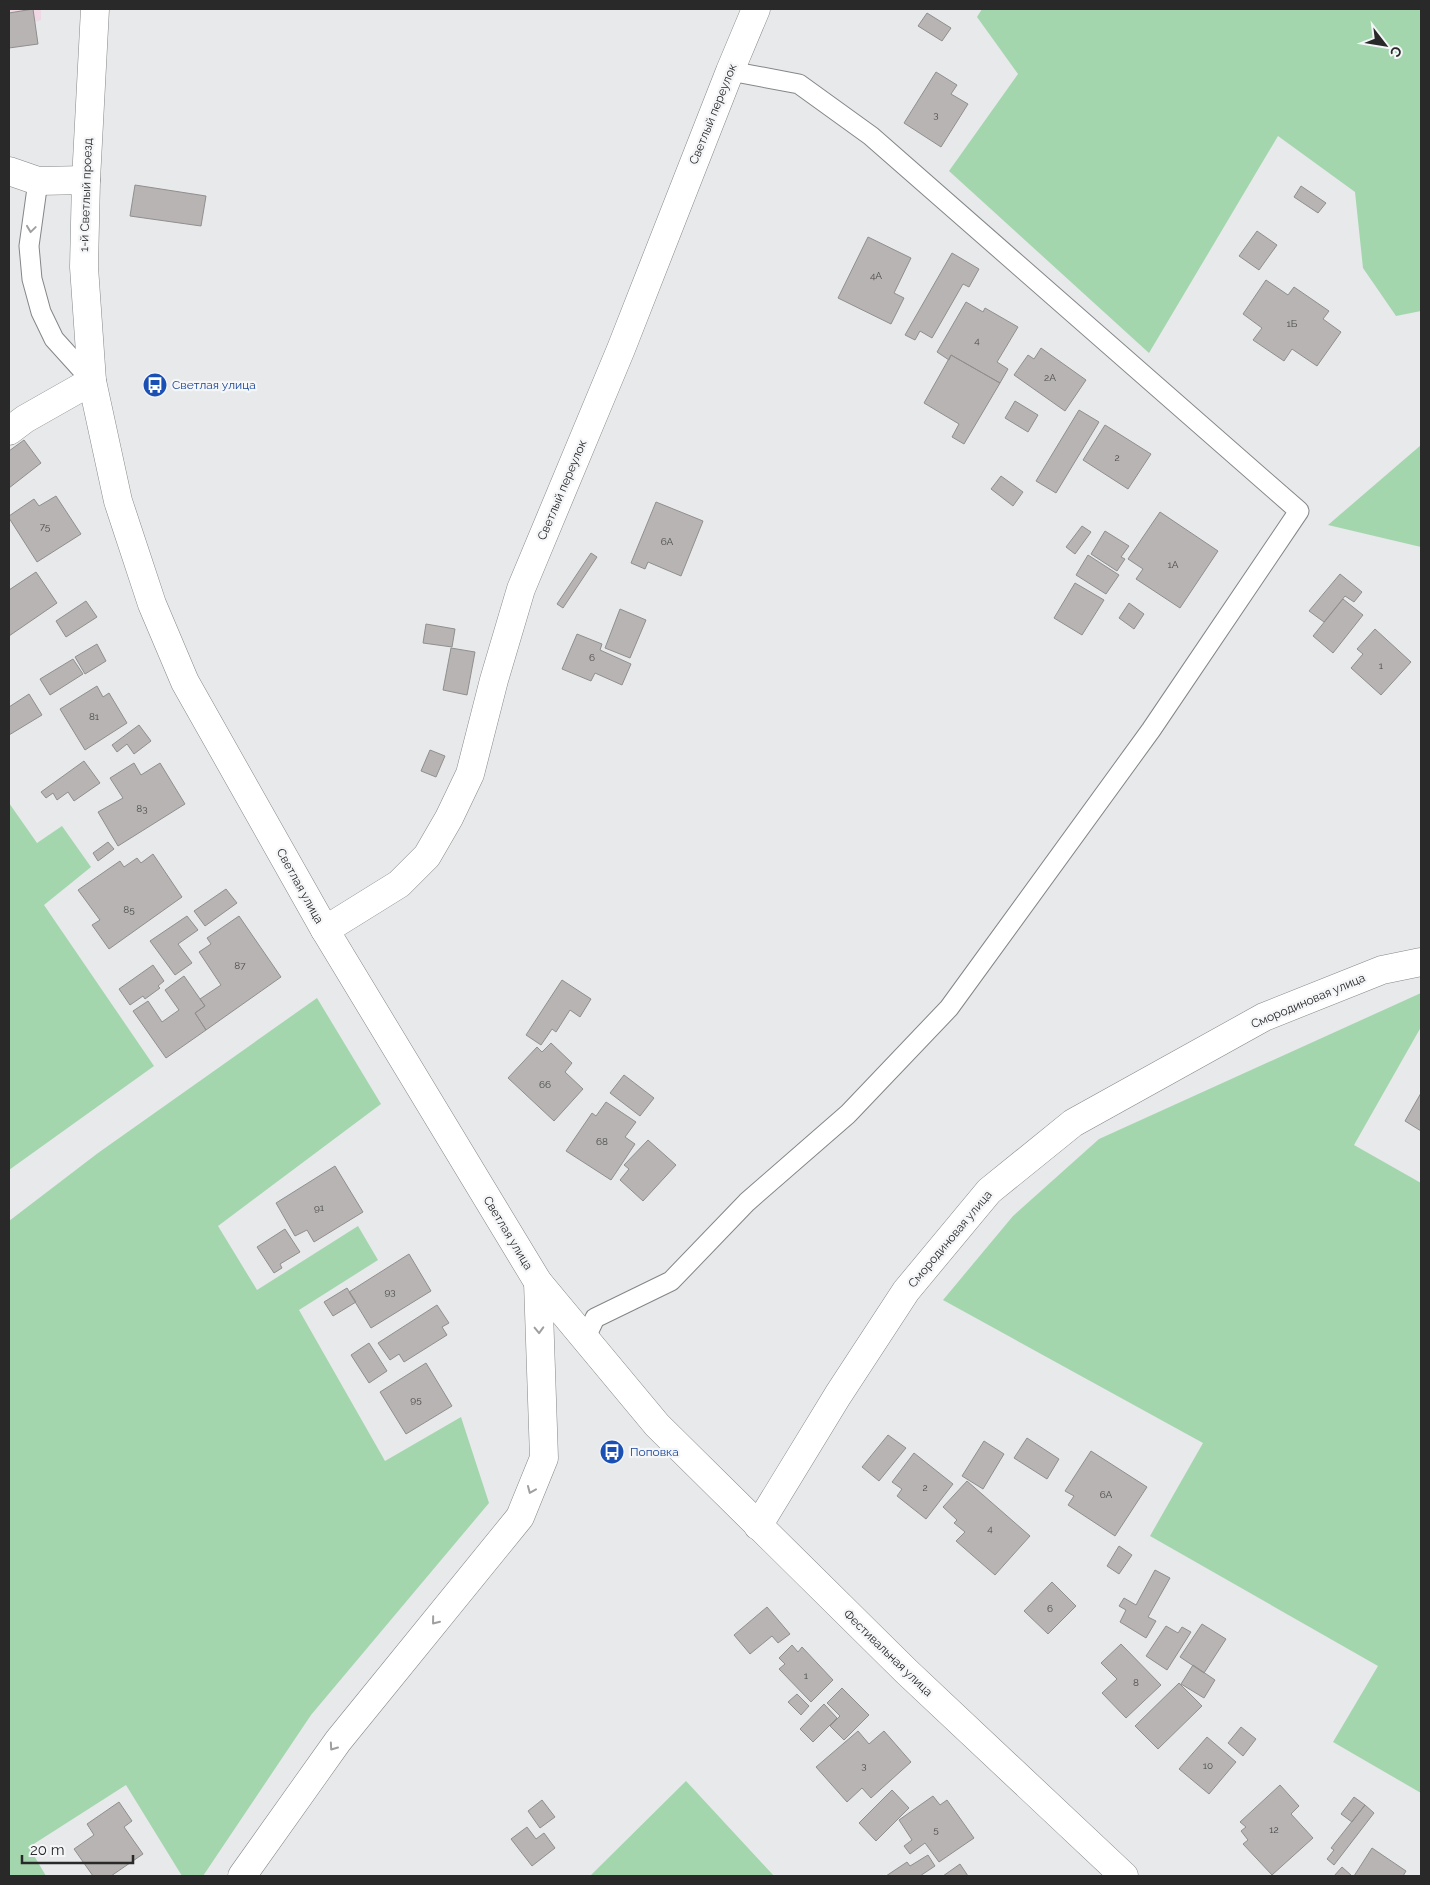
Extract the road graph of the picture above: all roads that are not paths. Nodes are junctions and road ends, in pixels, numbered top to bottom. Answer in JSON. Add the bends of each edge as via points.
{"nodes":[{"id":1,"x":95,"y":9,"type":"edge"},
{"id":2,"x":756,"y":9,"type":"edge"},
{"id":3,"x":730,"y":71,"type":"junction"},
{"id":4,"x":9,"y":172,"type":"edge"},
{"id":5,"x":38,"y":180,"type":"junction"},
{"id":6,"x":86,"y":180,"type":"junction"},
{"id":7,"x":92,"y":381,"type":"junction"},
{"id":8,"x":9,"y":431,"type":"edge"},
{"id":9,"x":325,"y":930,"type":"junction"},
{"id":10,"x":1421,"y":962,"type":"edge"},
{"id":11,"x":538,"y":1282,"type":"junction"},
{"id":12,"x":584,"y":1339,"type":"junction"},
{"id":13,"x":656,"y":1425,"type":"joint"},
{"id":14,"x":758,"y":1526,"type":"junction"},
{"id":15,"x":242,"y":1876,"type":"edge"},
{"id":16,"x":1124,"y":1876,"type":"edge"}],
"edges":[{"from":1,"to":6,"type":"street","name":"1-й Светлый проезд"},
{"from":2,"to":3,"type":"street","name":"Светлый переулок"},
{"from":3,"to":9,"type":"street","name":"Светлый переулок","via":[[621,350],[521,589],[470,774],[427,856],[400,884]]},
{"from":3,"to":12,"type":"lane","via":[[799,84],[871,136],[1299,511],[1151,730],[949,1008],[848,1114],[747,1202],[671,1281],[595,1318]]},
{"from":4,"to":5,"type":"street"},
{"from":5,"to":6,"type":"street"},
{"from":5,"to":7,"type":"lane","one_way":true,"via":[[29,246],[32,279],[41,312],[54,340]]},
{"from":6,"to":7,"type":"street","name":"1-й Светлый проезд","via":[[84,267]]},
{"from":7,"to":8,"type":"street"},
{"from":7,"to":9,"type":"street","name":"Светлая улица","via":[[118,501],[152,604],[186,682]]},
{"from":9,"to":11,"type":"street","name":"Светлая улица"},
{"from":10,"to":14,"type":"street","name":"Смородиновая улица","via":[[1382,970],[1264,1017],[1073,1123],[989,1191],[906,1290]]},
{"from":11,"to":12,"type":"street","name":"Светлая улица"},
{"from":11,"to":15,"type":"street","one_way":true,"via":[[544,1458],[520,1517],[338,1741]]},
{"from":12,"to":13,"type":"street","name":"Светлая улица"},
{"from":13,"to":14,"type":"street","name":"Фестивальная улица"},
{"from":14,"to":16,"type":"street","name":"Фестивальная улица","via":[[907,1672]]}]}
